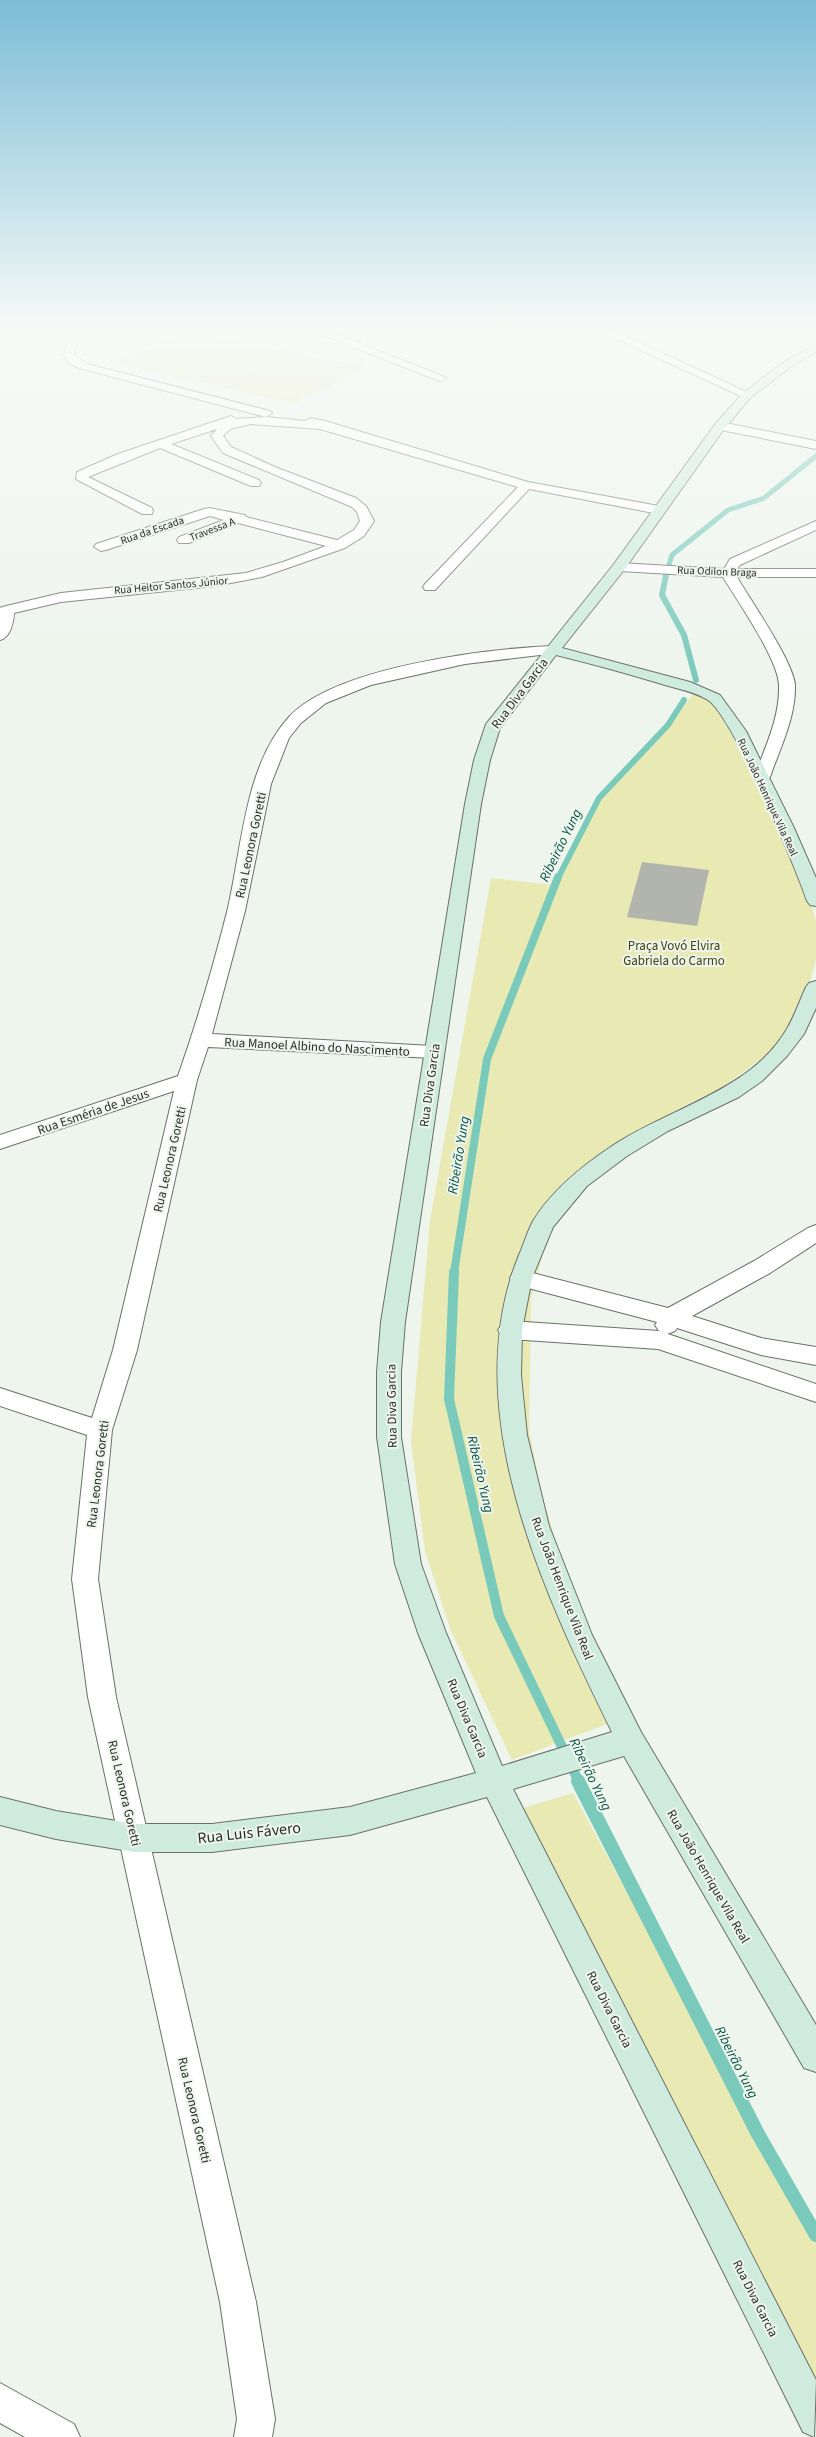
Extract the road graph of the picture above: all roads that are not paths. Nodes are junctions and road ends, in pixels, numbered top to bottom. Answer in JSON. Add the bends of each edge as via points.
{"nodes":[{"id":1,"x":158,"y":445,"type":"edge"},
{"id":2,"x":162,"y":445,"type":"edge"},
{"id":3,"x":224,"y":445,"type":"edge"},
{"id":4,"x":391,"y":445,"type":"edge"},
{"id":5,"x":706,"y":445,"type":"edge"},
{"id":6,"x":255,"y":483,"type":"dead end"},
{"id":7,"x":526,"y":485,"type":"junction"},
{"id":8,"x":659,"y":510,"type":"junction"},
{"id":9,"x":147,"y":511,"type":"dead end"},
{"id":10,"x":240,"y":518,"type":"junction"},
{"id":11,"x":816,"y":525,"type":"edge"},
{"id":12,"x":184,"y":540,"type":"dead end"},
{"id":13,"x":340,"y":545,"type":"junction"},
{"id":14,"x":101,"y":547,"type":"dead end"},
{"id":15,"x":619,"y":567,"type":"junction"},
{"id":16,"x":728,"y":573,"type":"junction"},
{"id":17,"x":816,"y":573,"type":"edge"},
{"id":18,"x":430,"y":587,"type":"dead end"},
{"id":19,"x":2,"y":608,"type":"edge"},
{"id":20,"x":0,"y":636,"type":"edge"},
{"id":21,"x":552,"y":650,"type":"junction"},
{"id":22,"x":762,"y":777,"type":"junction"},
{"id":23,"x":816,"y":902,"type":"edge"},
{"id":24,"x":816,"y":987,"type":"edge"},
{"id":25,"x":200,"y":1040,"type":"junction"},
{"id":26,"x":433,"y":1052,"type":"junction"},
{"id":27,"x":186,"y":1080,"type":"junction"},
{"id":28,"x":0,"y":1142,"type":"edge"},
{"id":29,"x":816,"y":1233,"type":"edge"},
{"id":30,"x":521,"y":1278,"type":"junction"},
{"id":31,"x":671,"y":1317,"type":"junction"},
{"id":32,"x":510,"y":1330,"type":"junction"},
{"id":33,"x":659,"y":1340,"type":"junction"},
{"id":34,"x":816,"y":1356,"type":"edge"},
{"id":35,"x":816,"y":1393,"type":"edge"},
{"id":36,"x":0,"y":1397,"type":"edge"},
{"id":37,"x":100,"y":1430,"type":"junction"},
{"id":38,"x":619,"y":1743,"type":"junction"},
{"id":39,"x":494,"y":1782,"type":"junction"},
{"id":40,"x":0,"y":1811,"type":"edge"},
{"id":41,"x":135,"y":1838,"type":"junction"},
{"id":42,"x":816,"y":2056,"type":"edge"},
{"id":43,"x":0,"y":2402,"type":"edge"},
{"id":44,"x":816,"y":2419,"type":"edge"},
{"id":45,"x":61,"y":2437,"type":"edge"},
{"id":46,"x":253,"y":2437,"type":"edge"}],
"edges":[{"from":1,"to":9,"type":"street","via":[[88,471],[80,477]]},
{"from":2,"to":6,"type":"street"},
{"from":3,"to":13,"type":"street","name":"Rua Heitor Santos Júnior","via":[[227,450],[271,470],[351,500],[360,506],[367,521],[359,533]]},
{"from":4,"to":7,"type":"street"},
{"from":5,"to":8,"type":"street","name":"Rua Diva Garcia"},
{"from":7,"to":8,"type":"street"},
{"from":7,"to":18,"type":"street"},
{"from":8,"to":15,"type":"street","name":"Rua Diva Garcia"},
{"from":10,"to":12,"type":"street","name":"Travessa A"},
{"from":10,"to":13,"type":"street"},
{"from":10,"to":14,"type":"street","name":"Rua da Escada","via":[[214,512],[203,513]]},
{"from":11,"to":16,"type":"street","via":[[735,562]]},
{"from":13,"to":19,"type":"street","name":"Rua Heitor Santos Júnior","via":[[248,577],[74,596]]},
{"from":15,"to":16,"type":"street","name":"Rua Odilon Braga"},
{"from":15,"to":21,"type":"street","name":"Rua Diva Garcia"},
{"from":16,"to":17,"type":"street","name":"Rua Odilon Braga"},
{"from":16,"to":22,"type":"street","via":[[782,665],[787,685],[783,719]]},
{"from":19,"to":20,"type":"street","via":[[7,620]]},
{"from":21,"to":22,"type":"street","name":"Rua João Henrique Vila Real","via":[[648,674],[716,698],[723,705]]},
{"from":21,"to":25,"type":"street","name":"Rua Leonora Goretti","via":[[488,654],[369,680],[341,689],[315,703],[295,720],[278,742],[262,790],[236,910]]},
{"from":21,"to":26,"type":"street","name":"Rua Diva Garcia","via":[[492,727],[482,760]]},
{"from":22,"to":23,"type":"street","name":"Rua João Henrique Vila Real"},
{"from":24,"to":30,"type":"street","name":"Rua João Henrique Vila Real","via":[[794,1034],[755,1076],[732,1092],[661,1126],[620,1151],[579,1181],[543,1224]]},
{"from":25,"to":26,"type":"street","name":"Rua Manoel Albino do Nascimento"},
{"from":25,"to":27,"type":"street","name":"Rua Leonora Goretti"},
{"from":26,"to":39,"type":"street","name":"Rua Diva Garcia","via":[[393,1322],[389,1372],[389,1437],[408,1564],[432,1633]]},
{"from":27,"to":28,"type":"street","name":"Rua Esméria de Jesus"},
{"from":27,"to":37,"type":"street","name":"Rua Leonora Goretti","via":[[125,1350]]},
{"from":29,"to":31,"type":"street","via":[[762,1267]]},
{"from":30,"to":31,"type":"street"},
{"from":30,"to":32,"type":"street","name":"Rua João Henrique Vila Real"},
{"from":31,"to":33,"type":"street"},
{"from":31,"to":34,"type":"street","via":[[761,1346],[799,1355]]},
{"from":32,"to":33,"type":"street"},
{"from":32,"to":38,"type":"street","name":"Rua João Henrique Vila Real","via":[[509,1375],[515,1435],[536,1526]]},
{"from":33,"to":35,"type":"street"},
{"from":36,"to":37,"type":"street"},
{"from":37,"to":41,"type":"street","name":"Rua Leonora Goretti","via":[[85,1579],[102,1697]]},
{"from":38,"to":39,"type":"street","name":"Rua Luis Fávero"},
{"from":38,"to":42,"type":"street","name":"Rua João Henrique Vila Real"},
{"from":39,"to":41,"type":"street","name":"Rua Luis Fávero","via":[[350,1821],[212,1838]]},
{"from":39,"to":44,"type":"street","name":"Rua Diva Garcia"},
{"from":40,"to":41,"type":"street","name":"Rua Luis Fávero","via":[[56,1825]]},
{"from":41,"to":46,"type":"street","name":"Rua Leonora Goretti","via":[[238,2302],[256,2419]]},
{"from":43,"to":45,"type":"street"}]}
